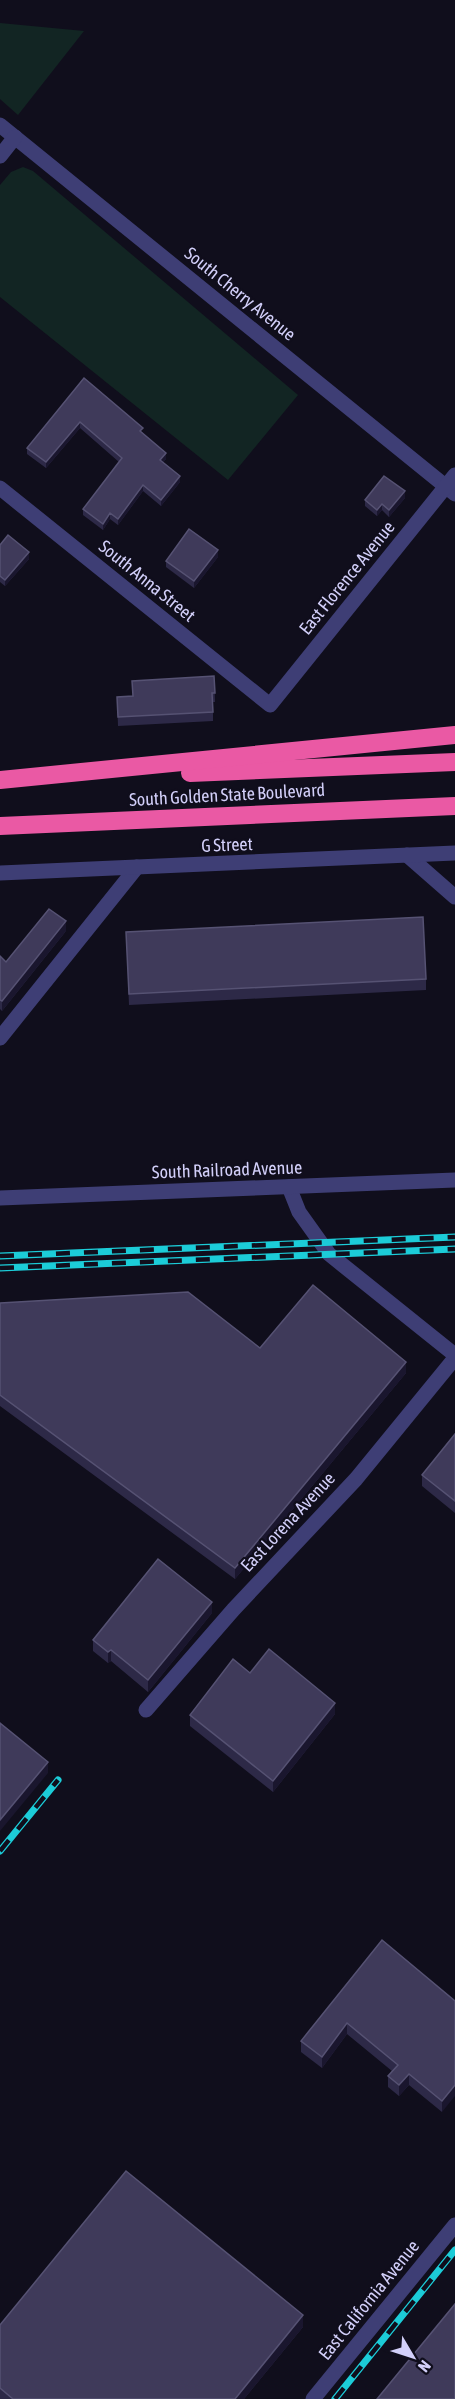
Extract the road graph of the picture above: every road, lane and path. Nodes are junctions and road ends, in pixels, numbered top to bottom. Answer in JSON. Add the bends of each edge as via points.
{"nodes":[{"id":1,"x":0,"y":125,"type":"edge"},
{"id":2,"x":15,"y":137,"type":"junction"},
{"id":3,"x":0,"y":156,"type":"edge"},
{"id":4,"x":452,"y":485,"type":"edge"},
{"id":5,"x":0,"y":488,"type":"edge"},
{"id":6,"x":270,"y":705,"type":"joint"},
{"id":7,"x":455,"y":735,"type":"edge"},
{"id":8,"x":455,"y":762,"type":"edge"},
{"id":9,"x":0,"y":780,"type":"edge"},
{"id":10,"x":455,"y":806,"type":"edge"},
{"id":11,"x":0,"y":826,"type":"edge"},
{"id":12,"x":455,"y":853,"type":"edge"},
{"id":13,"x":406,"y":855,"type":"junction"},
{"id":14,"x":137,"y":867,"type":"junction"},
{"id":15,"x":0,"y":873,"type":"edge"},
{"id":16,"x":455,"y":897,"type":"edge"},
{"id":17,"x":0,"y":1038,"type":"edge"},
{"id":18,"x":455,"y":1180,"type":"edge"},
{"id":19,"x":290,"y":1187,"type":"junction"},
{"id":20,"x":0,"y":1198,"type":"edge"},
{"id":21,"x":455,"y":1357,"type":"edge"},
{"id":22,"x":146,"y":1710,"type":"dead end"},
{"id":23,"x":455,"y":2225,"type":"edge"},
{"id":24,"x":314,"y":2399,"type":"edge"}],
"edges":[{"from":1,"to":2,"type":"street","name":"South Cherry Avenue"},
{"from":2,"to":3,"type":"street"},
{"from":2,"to":4,"type":"street","name":"South Cherry Avenue"},
{"from":4,"to":6,"type":"street","name":"East Florence Avenue"},
{"from":5,"to":6,"type":"street","name":"South Anna Street"},
{"from":7,"to":9,"type":"highway"},
{"from":8,"to":9,"type":"highway","name":"South Golden State Boulevard"},
{"from":10,"to":11,"type":"highway","name":"South Golden State Boulevard"},
{"from":12,"to":13,"type":"street","name":"G Street"},
{"from":13,"to":14,"type":"street","name":"G Street"},
{"from":13,"to":16,"type":"street"},
{"from":14,"to":15,"type":"street","name":"G Street"},
{"from":14,"to":17,"type":"street"},
{"from":18,"to":19,"type":"street","name":"South Railroad Avenue"},
{"from":19,"to":20,"type":"street","name":"South Railroad Avenue"},
{"from":19,"to":21,"type":"street","via":[[299,1212],[329,1254]]},
{"from":21,"to":22,"type":"street","name":"East Lorena Avenue","via":[[356,1479]]},
{"from":23,"to":24,"type":"street","name":"East California Avenue"}]}
